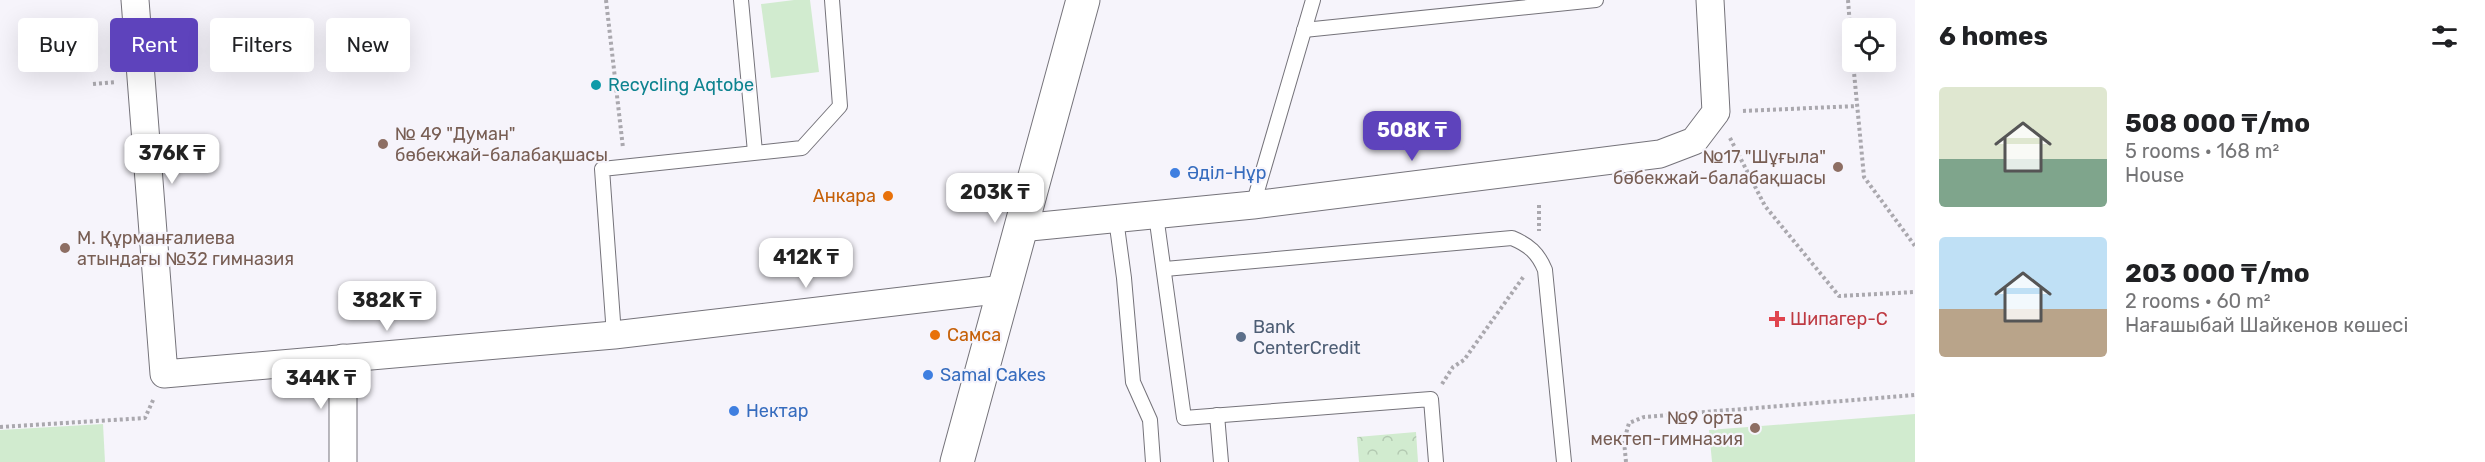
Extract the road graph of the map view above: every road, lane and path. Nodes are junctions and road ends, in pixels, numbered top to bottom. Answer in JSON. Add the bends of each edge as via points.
{"nodes":[{"id":1,"x":135,"y":0,"type":"edge"},
{"id":2,"x":606,"y":0,"type":"edge"},
{"id":3,"x":741,"y":0,"type":"edge"},
{"id":4,"x":832,"y":0,"type":"edge"},
{"id":5,"x":1083,"y":0,"type":"edge"},
{"id":6,"x":1313,"y":0,"type":"edge"},
{"id":7,"x":1596,"y":0,"type":"edge"},
{"id":8,"x":1710,"y":0,"type":"edge"},
{"id":9,"x":1848,"y":0,"type":"edge"},
{"id":10,"x":1849,"y":18,"type":"edge"},
{"id":11,"x":1304,"y":30,"type":"junction"},
{"id":12,"x":1854,"y":72,"type":"edge"},
{"id":13,"x":125,"y":81,"type":"dead end"},
{"id":14,"x":93,"y":84,"type":"dead end"},
{"id":15,"x":1857,"y":106,"type":"junction"},
{"id":16,"x":1716,"y":112,"type":"junction"},
{"id":17,"x":755,"y":152,"type":"junction"},
{"id":18,"x":626,"y":166,"type":"junction"},
{"id":19,"x":1253,"y":205,"type":"junction"},
{"id":20,"x":1156,"y":215,"type":"junction"},
{"id":21,"x":1116,"y":219,"type":"junction"},
{"id":22,"x":1020,"y":228,"type":"junction"},
{"id":23,"x":1915,"y":246,"type":"edge"},
{"id":24,"x":1539,"y":256,"type":"junction"},
{"id":25,"x":1165,"y":270,"type":"junction"},
{"id":26,"x":1004,"y":289,"type":"junction"},
{"id":27,"x":1915,"y":292,"type":"edge"},
{"id":28,"x":614,"y":335,"type":"junction"},
{"id":29,"x":343,"y":358,"type":"junction"},
{"id":30,"x":164,"y":374,"type":"junction"},
{"id":31,"x":1915,"y":395,"type":"edge"},
{"id":32,"x":1431,"y":399,"type":"junction"},
{"id":33,"x":1217,"y":415,"type":"junction"},
{"id":34,"x":0,"y":427,"type":"edge"},
{"id":35,"x":343,"y":462,"type":"edge"},
{"id":36,"x":957,"y":462,"type":"edge"},
{"id":37,"x":1154,"y":462,"type":"edge"},
{"id":38,"x":1221,"y":462,"type":"edge"},
{"id":39,"x":1436,"y":462,"type":"edge"},
{"id":40,"x":1564,"y":462,"type":"edge"},
{"id":41,"x":1626,"y":462,"type":"edge"}],
"edges":[{"from":1,"to":30,"type":"street"},
{"from":2,"to":18,"type":"path"},
{"from":3,"to":17,"type":"lane"},
{"from":4,"to":17,"type":"lane","via":[[840,106],[802,148]]},
{"from":5,"to":22,"type":"street"},
{"from":6,"to":11,"type":"lane"},
{"from":7,"to":11,"type":"lane"},
{"from":8,"to":16,"type":"street"},
{"from":9,"to":10,"type":"path"},
{"from":11,"to":19,"type":"lane"},
{"from":12,"to":15,"type":"path"},
{"from":13,"to":14,"type":"path"},
{"from":15,"to":16,"type":"path"},
{"from":15,"to":23,"type":"path","via":[[1864,177]]},
{"from":16,"to":19,"type":"street","via":[[1694,141],[1660,154]]},
{"from":16,"to":27,"type":"path","via":[[1765,206],[1839,296]]},
{"from":17,"to":18,"type":"lane"},
{"from":18,"to":28,"type":"lane","via":[[602,169]]},
{"from":19,"to":20,"type":"street"},
{"from":20,"to":21,"type":"street"},
{"from":20,"to":25,"type":"lane"},
{"from":21,"to":22,"type":"street"},
{"from":21,"to":37,"type":"lane","via":[[1133,382],[1150,420]]},
{"from":22,"to":26,"type":"street"},
{"from":24,"to":25,"type":"lane","via":[[1512,238]]},
{"from":24,"to":32,"type":"path"},
{"from":24,"to":40,"type":"lane","via":[[1545,270]]},
{"from":25,"to":33,"type":"lane","via":[[1184,418]]},
{"from":26,"to":28,"type":"street"},
{"from":26,"to":36,"type":"street"},
{"from":28,"to":29,"type":"street"},
{"from":29,"to":30,"type":"street"},
{"from":29,"to":35,"type":"street"},
{"from":30,"to":34,"type":"path","via":[[145,418]]},
{"from":31,"to":41,"type":"path","via":[[1644,417],[1629,423],[1624,441]]},
{"from":32,"to":33,"type":"lane"},
{"from":32,"to":39,"type":"lane"},
{"from":33,"to":38,"type":"lane"}]}
